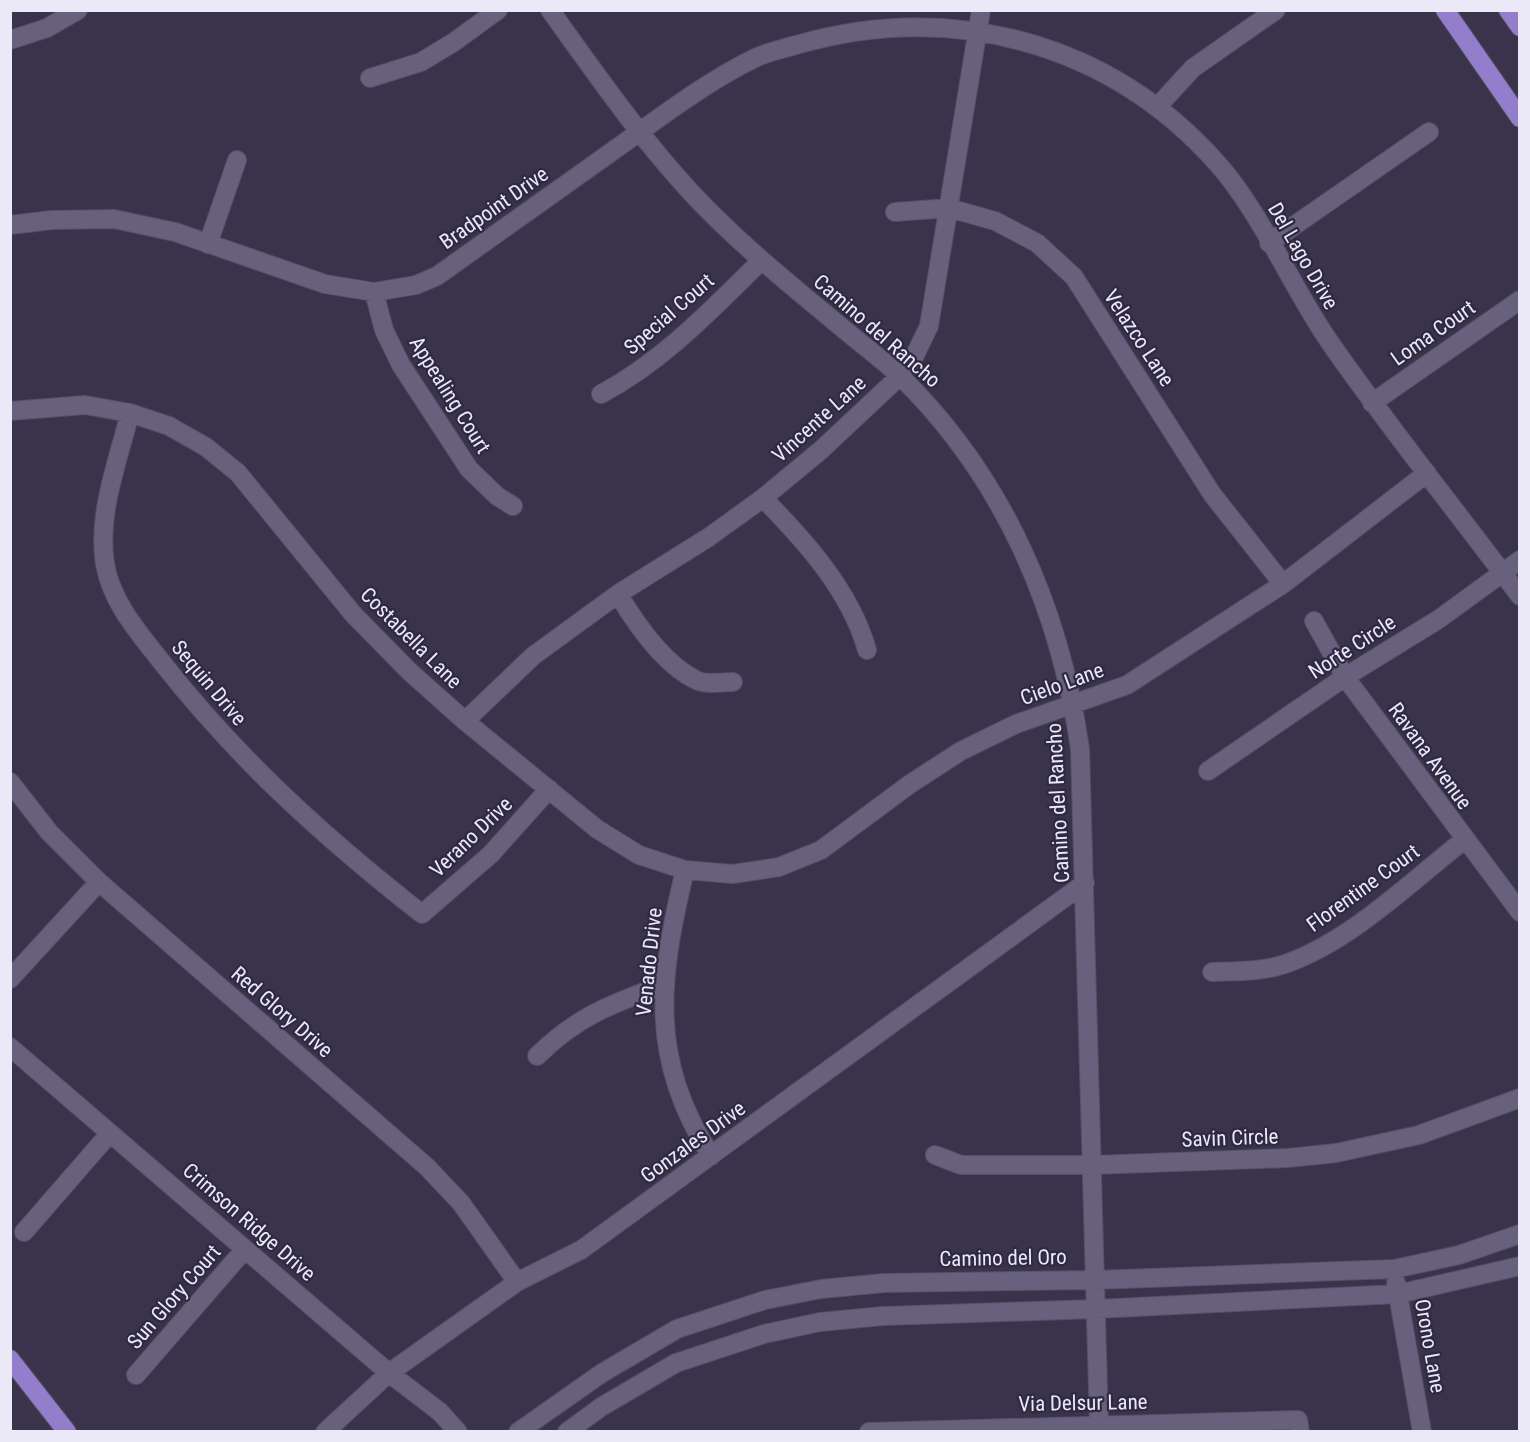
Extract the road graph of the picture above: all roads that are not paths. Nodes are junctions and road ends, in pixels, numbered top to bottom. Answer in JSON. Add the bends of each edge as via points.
{"nodes":[{"id":1,"x":78,"y":10,"type":"edge"},
{"id":2,"x":498,"y":10,"type":"edge"},
{"id":3,"x":550,"y":10,"type":"edge"},
{"id":4,"x":1276,"y":10,"type":"edge"},
{"id":5,"x":1445,"y":10,"type":"edge"},
{"id":6,"x":1508,"y":10,"type":"edge"},
{"id":7,"x":979,"y":19,"type":"edge"},
{"id":8,"x":1520,"y":27,"type":"edge"},
{"id":9,"x":10,"y":40,"type":"edge"},
{"id":10,"x":370,"y":78,"type":"dead end"},
{"id":11,"x":1158,"y":106,"type":"junction"},
{"id":12,"x":1520,"y":117,"type":"edge"},
{"id":13,"x":639,"y":132,"type":"junction"},
{"id":14,"x":1429,"y":132,"type":"dead end"},
{"id":15,"x":237,"y":160,"type":"dead end"},
{"id":16,"x":949,"y":208,"type":"junction"},
{"id":17,"x":895,"y":212,"type":"dead end"},
{"id":18,"x":10,"y":225,"type":"edge"},
{"id":19,"x":1269,"y":243,"type":"junction"},
{"id":20,"x":208,"y":244,"type":"junction"},
{"id":21,"x":761,"y":261,"type":"junction"},
{"id":22,"x":374,"y":292,"type":"junction"},
{"id":23,"x":1520,"y":300,"type":"edge"},
{"id":24,"x":900,"y":376,"type":"junction"},
{"id":25,"x":601,"y":394,"type":"dead end"},
{"id":26,"x":1372,"y":404,"type":"junction"},
{"id":27,"x":10,"y":411,"type":"edge"},
{"id":28,"x":130,"y":413,"type":"junction"},
{"id":29,"x":1427,"y":473,"type":"junction"},
{"id":30,"x":763,"y":498,"type":"junction"},
{"id":31,"x":513,"y":506,"type":"dead end"},
{"id":32,"x":1520,"y":561,"type":"edge"},
{"id":33,"x":1502,"y":573,"type":"junction"},
{"id":34,"x":1283,"y":584,"type":"junction"},
{"id":35,"x":618,"y":594,"type":"junction"},
{"id":36,"x":1520,"y":596,"type":"edge"},
{"id":37,"x":1314,"y":621,"type":"dead end"},
{"id":38,"x":867,"y":650,"type":"dead end"},
{"id":39,"x":1344,"y":677,"type":"junction"},
{"id":40,"x":733,"y":682,"type":"dead end"},
{"id":41,"x":1074,"y":704,"type":"junction"},
{"id":42,"x":465,"y":721,"type":"junction"},
{"id":43,"x":1208,"y":771,"type":"dead end"},
{"id":44,"x":10,"y":782,"type":"edge"},
{"id":45,"x":549,"y":789,"type":"junction"},
{"id":46,"x":1464,"y":840,"type":"junction"},
{"id":47,"x":685,"y":870,"type":"junction"},
{"id":48,"x":99,"y":882,"type":"junction"},
{"id":49,"x":1086,"y":883,"type":"junction"},
{"id":50,"x":1520,"y":912,"type":"edge"},
{"id":51,"x":422,"y":914,"type":"joint"},
{"id":52,"x":1212,"y":972,"type":"dead end"},
{"id":53,"x":10,"y":979,"type":"edge"},
{"id":54,"x":665,"y":984,"type":"junction"},
{"id":55,"x":10,"y":1047,"type":"edge"},
{"id":56,"x":537,"y":1056,"type":"dead end"},
{"id":57,"x":1520,"y":1098,"type":"edge"},
{"id":58,"x":110,"y":1133,"type":"junction"},
{"id":59,"x":936,"y":1155,"type":"dead end"},
{"id":60,"x":711,"y":1156,"type":"junction"},
{"id":61,"x":1093,"y":1165,"type":"junction"},
{"id":62,"x":24,"y":1232,"type":"dead end"},
{"id":63,"x":1520,"y":1234,"type":"edge"},
{"id":64,"x":245,"y":1249,"type":"junction"},
{"id":65,"x":1520,"y":1266,"type":"edge"},
{"id":66,"x":1394,"y":1269,"type":"junction"},
{"id":67,"x":1095,"y":1280,"type":"junction"},
{"id":68,"x":517,"y":1282,"type":"junction"},
{"id":69,"x":1398,"y":1294,"type":"junction"},
{"id":70,"x":1096,"y":1309,"type":"junction"},
{"id":71,"x":10,"y":1359,"type":"edge"},
{"id":72,"x":389,"y":1373,"type":"junction"},
{"id":73,"x":136,"y":1375,"type":"dead end"},
{"id":74,"x":1099,"y":1425,"type":"junction"},
{"id":75,"x":1299,"y":1426,"type":"edge"},
{"id":76,"x":991,"y":1430,"type":"edge"},
{"id":77,"x":67,"y":1431,"type":"edge"},
{"id":78,"x":324,"y":1431,"type":"edge"},
{"id":79,"x":458,"y":1431,"type":"edge"},
{"id":80,"x":518,"y":1431,"type":"edge"},
{"id":81,"x":567,"y":1431,"type":"edge"},
{"id":82,"x":869,"y":1431,"type":"edge"},
{"id":83,"x":1422,"y":1431,"type":"edge"}],
"edges":[{"from":1,"to":9,"type":"street","via":[[47,28]]},
{"from":2,"to":10,"type":"street","via":[[421,62]]},
{"from":3,"to":13,"type":"street","name":"Camino del Rancho"},
{"from":4,"to":11,"type":"street","via":[[1193,68]]},
{"from":5,"to":12,"type":"main road"},
{"from":6,"to":8,"type":"main road"},
{"from":7,"to":11,"type":"street","name":"Del Lago Drive","via":[[1074,56],[1117,78]]},
{"from":7,"to":13,"type":"street","name":"Bradpoint Drive","via":[[833,32],[756,57]]},
{"from":7,"to":16,"type":"street","name":"Vincente Lane"},
{"from":11,"to":19,"type":"street","name":"Del Lago Drive","via":[[1216,163],[1242,195]]},
{"from":13,"to":21,"type":"street","name":"Camino del Rancho"},
{"from":13,"to":22,"type":"street","name":"Bradpoint Drive","via":[[437,276],[416,285]]},
{"from":14,"to":19,"type":"street"},
{"from":15,"to":20,"type":"street"},
{"from":16,"to":17,"type":"street","name":"Velazco Lane"},
{"from":16,"to":24,"type":"street","name":"Vincente Lane","via":[[929,326]]},
{"from":16,"to":34,"type":"street","name":"Velazco Lane","via":[[995,221],[1037,243],[1074,278],[1212,494]]},
{"from":18,"to":20,"type":"street","name":"Bradpoint Drive","via":[[114,219],[175,232]]},
{"from":19,"to":26,"type":"street","name":"Del Lago Drive","via":[[1316,323]]},
{"from":20,"to":22,"type":"street","name":"Bradpoint Drive","via":[[325,284]]},
{"from":21,"to":24,"type":"street","name":"Camino del Rancho"},
{"from":21,"to":25,"type":"street","name":"Special Court","via":[[677,342]]},
{"from":22,"to":31,"type":"street","name":"Appealing Court","via":[[384,330],[401,365],[469,469]]},
{"from":23,"to":26,"type":"street","name":"Loma Court"},
{"from":24,"to":30,"type":"street","name":"Vincente Lane"},
{"from":24,"to":41,"type":"street","name":"Camino del Rancho","via":[[987,482],[1035,574],[1052,620]]},
{"from":26,"to":29,"type":"street","name":"Del Lago Drive"},
{"from":27,"to":28,"type":"street","name":"Costabella Lane","via":[[85,405]]},
{"from":28,"to":42,"type":"street","name":"Costabella Lane","via":[[178,431],[238,473],[353,614]]},
{"from":28,"to":51,"type":"street","name":"Sequin Drive","via":[[102,534],[111,585],[130,622],[201,712],[264,779],[349,857]]},
{"from":29,"to":33,"type":"street","name":"Del Lago Drive"},
{"from":29,"to":34,"type":"street","name":"Cielo Lane"},
{"from":30,"to":35,"type":"street","name":"Vincente Lane"},
{"from":30,"to":38,"type":"street","via":[[824,568],[859,622]]},
{"from":32,"to":33,"type":"street","name":"Norte Circle"},
{"from":33,"to":36,"type":"street","name":"Del Lago Drive"},
{"from":33,"to":39,"type":"street","name":"Norte Circle","via":[[1439,619]]},
{"from":34,"to":41,"type":"street","name":"Cielo Lane","via":[[1127,685]]},
{"from":35,"to":40,"type":"street","via":[[660,651],[697,681]]},
{"from":35,"to":42,"type":"street","name":"Vincente Lane","via":[[533,656]]},
{"from":37,"to":39,"type":"street","name":"Ravana Avenue"},
{"from":39,"to":43,"type":"street","name":"Norte Circle"},
{"from":39,"to":46,"type":"street","name":"Ravana Avenue"},
{"from":41,"to":47,"type":"street","name":"Cielo Lane","via":[[1016,724],[961,752],[910,784],[821,850],[779,867],[745,872]]},
{"from":41,"to":49,"type":"street","name":"Camino del Rancho"},
{"from":42,"to":45,"type":"street","name":"Costabella Lane"},
{"from":44,"to":48,"type":"street","name":"Red Glory Drive","via":[[49,832]]},
{"from":45,"to":47,"type":"street","name":"Costabella Lane","via":[[597,829],[639,855]]},
{"from":45,"to":51,"type":"street","name":"Verano Drive","via":[[491,854]]},
{"from":46,"to":50,"type":"street","name":"Ravana Avenue"},
{"from":46,"to":52,"type":"street","name":"Florentine Court","via":[[1332,943],[1283,965]]},
{"from":47,"to":54,"type":"street","name":"Venado Drive","via":[[672,926]]},
{"from":48,"to":53,"type":"street"},
{"from":48,"to":68,"type":"street","name":"Red Glory Drive","via":[[427,1167],[460,1203]]},
{"from":49,"to":60,"type":"street","name":"Gonzales Drive"},
{"from":49,"to":61,"type":"street","name":"Camino del Rancho"},
{"from":54,"to":56,"type":"street","via":[[596,1011],[557,1036]]},
{"from":54,"to":60,"type":"street","name":"Venado Drive","via":[[665,1027],[677,1093]]},
{"from":55,"to":58,"type":"street","name":"Crimson Ridge Drive"},
{"from":57,"to":61,"type":"street","name":"Savin Circle","via":[[1419,1135],[1336,1153]]},
{"from":58,"to":62,"type":"street"},
{"from":58,"to":64,"type":"street","name":"Crimson Ridge Drive"},
{"from":59,"to":61,"type":"street","name":"Savin Circle","via":[[961,1166]]},
{"from":60,"to":68,"type":"street","name":"Gonzales Drive","via":[[580,1250]]},
{"from":61,"to":67,"type":"street","name":"Camino del Rancho"},
{"from":63,"to":66,"type":"street","name":"Camino del Oro","via":[[1460,1255]]},
{"from":64,"to":72,"type":"street","name":"Crimson Ridge Drive"},
{"from":64,"to":73,"type":"street","name":"Sun Glory Court"},
{"from":65,"to":69,"type":"street"},
{"from":66,"to":67,"type":"street","name":"Camino del Oro"},
{"from":66,"to":69,"type":"street","name":"Orono Lane"},
{"from":67,"to":70,"type":"street","name":"Camino del Rancho"},
{"from":67,"to":80,"type":"street","name":"Camino del Oro","via":[[884,1282],[765,1300],[677,1329],[602,1373]]},
{"from":68,"to":72,"type":"street","name":"Gonzales Drive"},
{"from":69,"to":70,"type":"street"},
{"from":69,"to":83,"type":"street","name":"Orono Lane"},
{"from":70,"to":74,"type":"street","name":"Camino del Rancho"},
{"from":70,"to":81,"type":"street","via":[[883,1316],[820,1322],[764,1334],[676,1363]]},
{"from":71,"to":77,"type":"main road"},
{"from":72,"to":78,"type":"street","name":"Gonzales Drive"},
{"from":72,"to":79,"type":"street","name":"Crimson Ridge Drive"},
{"from":74,"to":75,"type":"street","name":"Via Delsur Lane"},
{"from":74,"to":76,"type":"street","name":"Via Delsur Lane"},
{"from":76,"to":82,"type":"street","name":"Via Delsur Lane"}]}
